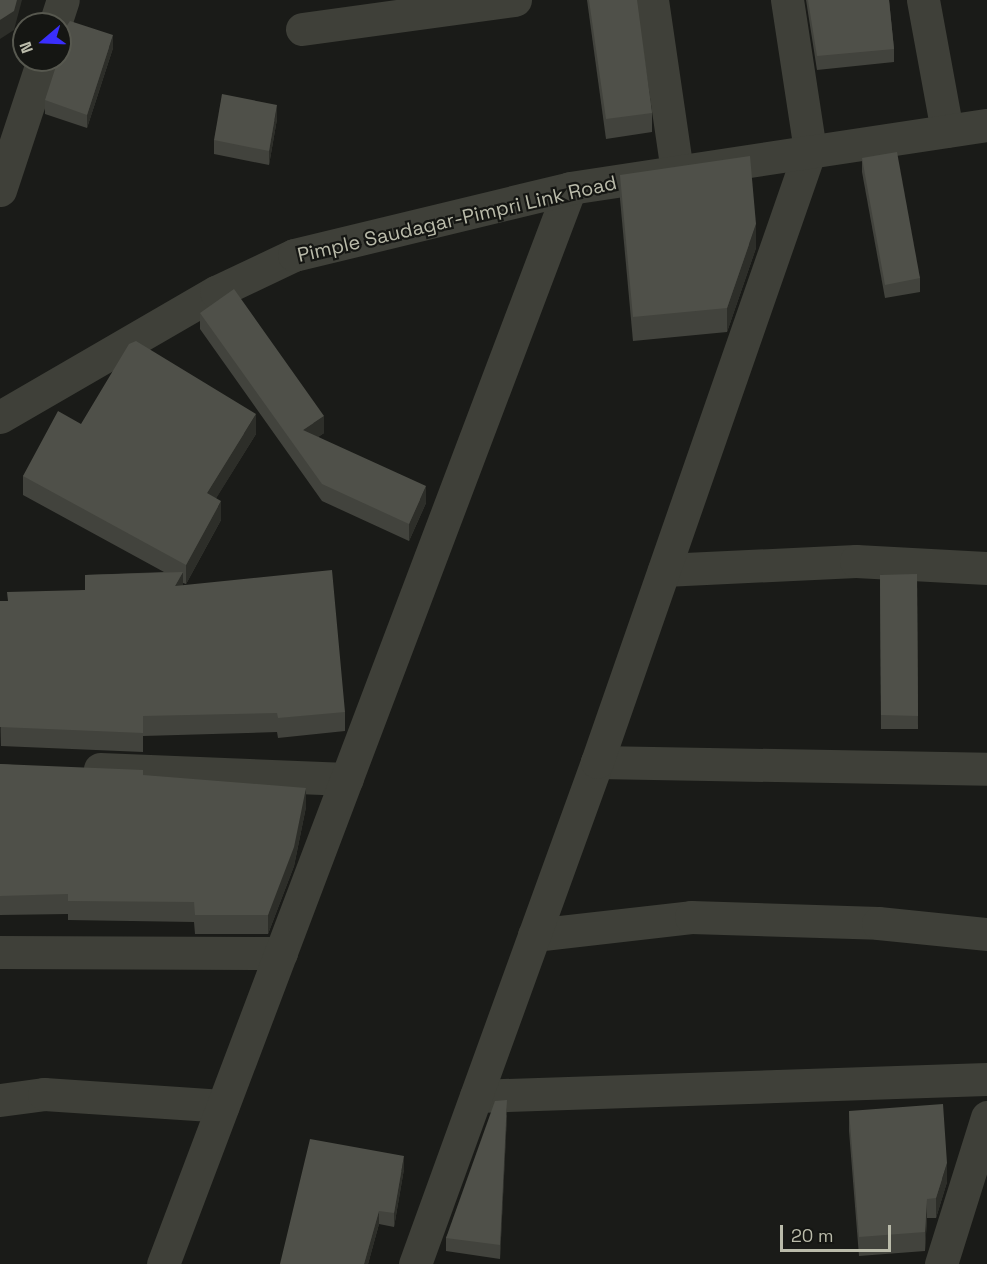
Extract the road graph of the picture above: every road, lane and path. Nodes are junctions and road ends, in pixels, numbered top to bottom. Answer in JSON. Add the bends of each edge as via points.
{"nodes":[{"id":1,"x":515,"y":0,"type":"edge"},
{"id":2,"x":652,"y":0,"type":"edge"},
{"id":3,"x":788,"y":0,"type":"edge"},
{"id":4,"x":923,"y":0,"type":"edge"},
{"id":5,"x":302,"y":28,"type":"dead end"},
{"id":6,"x":39,"y":72,"type":"edge"},
{"id":7,"x":987,"y":125,"type":"edge"},
{"id":8,"x":947,"y":131,"type":"junction"},
{"id":9,"x":810,"y":150,"type":"junction"},
{"id":10,"x":676,"y":171,"type":"junction"},
{"id":11,"x":570,"y":188,"type":"junction"},
{"id":12,"x":0,"y":190,"type":"edge"},
{"id":13,"x":0,"y":417,"type":"edge"},
{"id":14,"x":987,"y":568,"type":"edge"},
{"id":15,"x":664,"y":570,"type":"junction"},
{"id":16,"x":597,"y":762,"type":"junction"},
{"id":17,"x":72,"y":768,"type":"edge"},
{"id":18,"x":987,"y":769,"type":"edge"},
{"id":19,"x":347,"y":779,"type":"junction"},
{"id":20,"x":987,"y":934,"type":"edge"},
{"id":21,"x":534,"y":935,"type":"junction"},
{"id":22,"x":0,"y":952,"type":"edge"},
{"id":23,"x":281,"y":953,"type":"junction"},
{"id":24,"x":987,"y":1079,"type":"edge"},
{"id":25,"x":476,"y":1096,"type":"junction"},
{"id":26,"x":0,"y":1100,"type":"edge"},
{"id":27,"x":224,"y":1106,"type":"junction"},
{"id":28,"x":987,"y":1117,"type":"edge"},
{"id":29,"x":163,"y":1264,"type":"edge"},
{"id":30,"x":415,"y":1264,"type":"edge"},
{"id":31,"x":941,"y":1264,"type":"edge"}],
"edges":[{"from":1,"to":5,"type":"street"},
{"from":2,"to":10,"type":"street"},
{"from":3,"to":9,"type":"street"},
{"from":4,"to":8,"type":"street"},
{"from":6,"to":12,"type":"street"},
{"from":7,"to":8,"type":"street","name":"Pimple Saudagar-Pimpri Link Road"},
{"from":8,"to":9,"type":"street","name":"Pimple Saudagar-Pimpri Link Road"},
{"from":9,"to":10,"type":"street","name":"Pimple Saudagar-Pimpri Link Road"},
{"from":9,"to":15,"type":"street"},
{"from":10,"to":11,"type":"street","name":"Pimple Saudagar-Pimpri Link Road"},
{"from":11,"to":13,"type":"street","name":"Pimple Saudagar-Pimpri Link Road","via":[[294,255],[216,292]]},
{"from":11,"to":19,"type":"street"},
{"from":14,"to":15,"type":"street","via":[[856,561]]},
{"from":15,"to":16,"type":"street"},
{"from":16,"to":18,"type":"street"},
{"from":16,"to":21,"type":"street"},
{"from":17,"to":19,"type":"street"},
{"from":19,"to":23,"type":"street"},
{"from":20,"to":21,"type":"street","via":[[878,923],[691,917]]},
{"from":21,"to":25,"type":"street"},
{"from":22,"to":23,"type":"street"},
{"from":23,"to":27,"type":"street"},
{"from":24,"to":25,"type":"street"},
{"from":25,"to":30,"type":"street"},
{"from":26,"to":27,"type":"street","via":[[44,1094]]},
{"from":27,"to":29,"type":"street"},
{"from":28,"to":31,"type":"street"}]}
